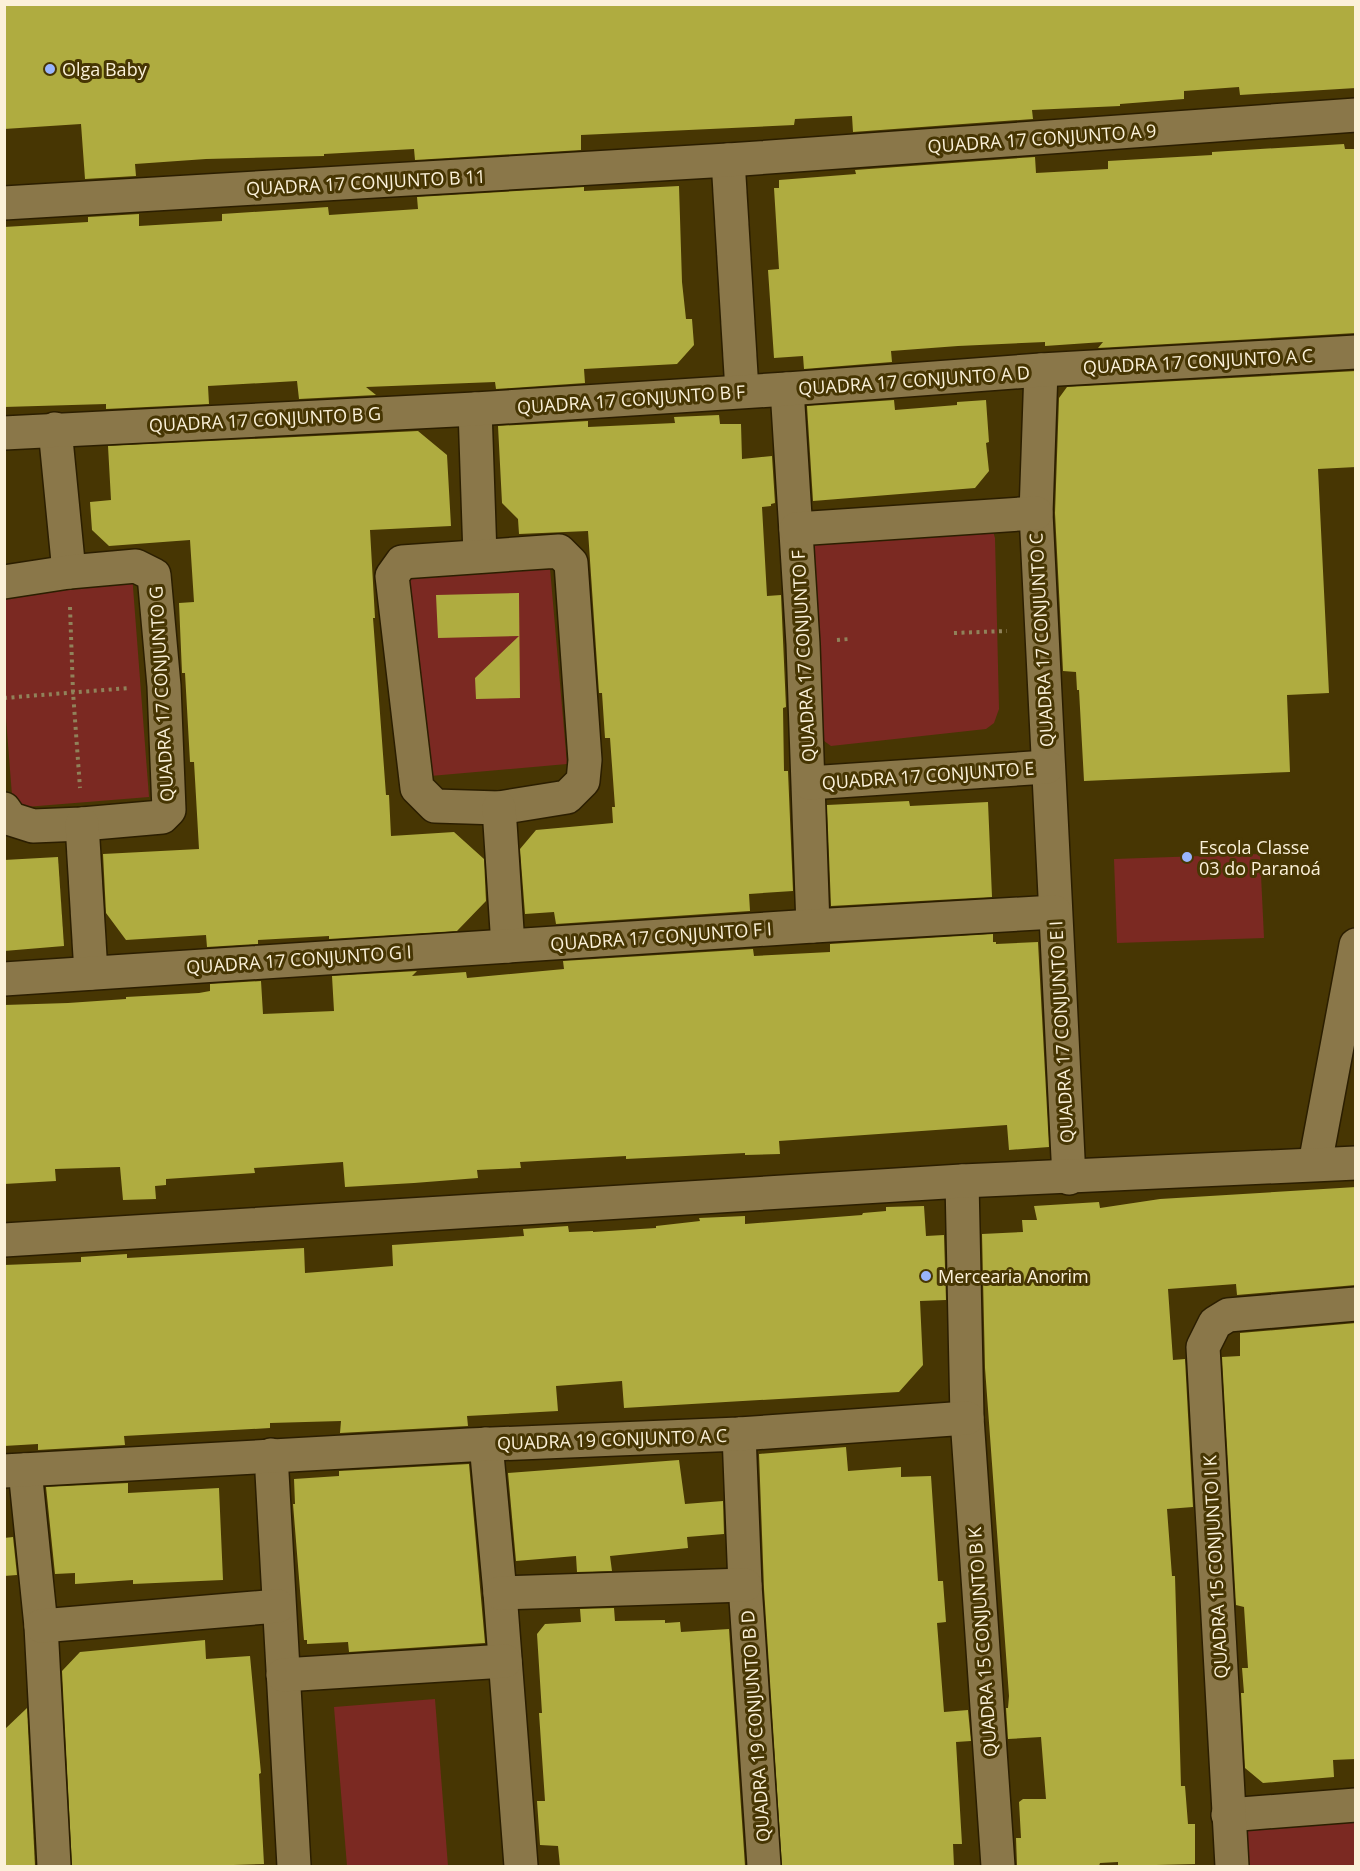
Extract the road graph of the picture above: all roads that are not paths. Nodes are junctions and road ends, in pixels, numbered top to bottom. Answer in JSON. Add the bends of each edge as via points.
{"nodes":[{"id":1,"x":1356,"y":115,"type":"edge"},
{"id":2,"x":728,"y":160,"type":"junction"},
{"id":3,"x":4,"y":203,"type":"edge"},
{"id":4,"x":1356,"y":352,"type":"edge"},
{"id":5,"x":1041,"y":370,"type":"junction"},
{"id":6,"x":787,"y":389,"type":"junction"},
{"id":7,"x":742,"y":391,"type":"junction"},
{"id":8,"x":475,"y":409,"type":"junction"},
{"id":9,"x":55,"y":429,"type":"junction"},
{"id":10,"x":4,"y":433,"type":"edge"},
{"id":11,"x":1036,"y":513,"type":"junction"},
{"id":12,"x":796,"y":529,"type":"junction"},
{"id":13,"x":480,"y":556,"type":"junction"},
{"id":14,"x":69,"y":572,"type":"junction"},
{"id":15,"x":4,"y":582,"type":"edge"},
{"id":16,"x":1047,"y":767,"type":"junction"},
{"id":17,"x":809,"y":783,"type":"junction"},
{"id":18,"x":499,"y":808,"type":"junction"},
{"id":19,"x":4,"y":809,"type":"edge"},
{"id":20,"x":82,"y":824,"type":"junction"},
{"id":21,"x":1055,"y":912,"type":"junction"},
{"id":22,"x":813,"y":926,"type":"junction"},
{"id":23,"x":1356,"y":945,"type":"edge"},
{"id":24,"x":508,"y":946,"type":"junction"},
{"id":25,"x":91,"y":973,"type":"junction"},
{"id":26,"x":4,"y":979,"type":"edge"},
{"id":27,"x":1356,"y":1163,"type":"edge"},
{"id":28,"x":1315,"y":1164,"type":"junction"},
{"id":29,"x":1069,"y":1178,"type":"junction"},
{"id":30,"x":962,"y":1181,"type":"junction"},
{"id":31,"x":4,"y":1240,"type":"edge"},
{"id":32,"x":1356,"y":1304,"type":"edge"},
{"id":33,"x":967,"y":1418,"type":"junction"},
{"id":34,"x":739,"y":1434,"type":"junction"},
{"id":35,"x":486,"y":1444,"type":"junction"},
{"id":36,"x":271,"y":1455,"type":"junction"},
{"id":37,"x":15,"y":1471,"type":"edge"},
{"id":38,"x":745,"y":1585,"type":"junction"},
{"id":39,"x":500,"y":1593,"type":"junction"},
{"id":40,"x":278,"y":1606,"type":"junction"},
{"id":41,"x":40,"y":1626,"type":"junction"},
{"id":42,"x":505,"y":1661,"type":"junction"},
{"id":43,"x":283,"y":1675,"type":"junction"},
{"id":44,"x":1356,"y":1805,"type":"edge"},
{"id":45,"x":1228,"y":1815,"type":"junction"},
{"id":46,"x":54,"y":1866,"type":"edge"},
{"id":47,"x":294,"y":1866,"type":"edge"},
{"id":48,"x":520,"y":1866,"type":"edge"},
{"id":49,"x":764,"y":1866,"type":"edge"},
{"id":50,"x":998,"y":1866,"type":"edge"},
{"id":51,"x":1232,"y":1866,"type":"edge"}],
"edges":[{"from":1,"to":2,"type":"street","name":"QUADRA 17 CONJUNTO A 9"},
{"from":2,"to":3,"type":"street","name":"QUADRA 17 CONJUNTO B 11"},
{"from":2,"to":7,"type":"street"},
{"from":4,"to":5,"type":"street","name":"QUADRA 17 CONJUNTO A C"},
{"from":5,"to":6,"type":"street","name":"QUADRA 17 CONJUNTO A D"},
{"from":5,"to":11,"type":"street","name":"QUADRA 17 CONJUNTO C"},
{"from":6,"to":7,"type":"street","name":"QUADRA 17 CONJUNTO B F"},
{"from":6,"to":12,"type":"street","name":"QUADRA 17 CONJUNTO F"},
{"from":7,"to":8,"type":"street","name":"QUADRA 17 CONJUNTO B F"},
{"from":8,"to":9,"type":"street","name":"QUADRA 17 CONJUNTO B G"},
{"from":8,"to":13,"type":"street"},
{"from":9,"to":10,"type":"street","name":"QUADRA 17 CONJUNTO B G"},
{"from":9,"to":14,"type":"street"},
{"from":11,"to":12,"type":"street"},
{"from":11,"to":16,"type":"street","name":"QUADRA 17 CONJUNTO C"},
{"from":12,"to":17,"type":"street","name":"QUADRA 17 CONJUNTO F"},
{"from":13,"to":18,"type":"street","via":[[402,562],[392,576],[417,788],[435,806]]},
{"from":13,"to":18,"type":"street","via":[[559,551],[571,563],[585,760],[583,781],[567,796]]},
{"from":14,"to":15,"type":"street"},
{"from":14,"to":20,"type":"street","name":"QUADRA 17 CONJUNTO G","via":[[136,566],[154,575],[164,686],[168,810],[162,817]]},
{"from":16,"to":17,"type":"street","name":"QUADRA 17 CONJUNTO E"},
{"from":16,"to":21,"type":"street","name":"QUADRA 17 CONJUNTO C"},
{"from":17,"to":22,"type":"street","name":"QUADRA 17 CONJUNTO F"},
{"from":18,"to":24,"type":"street"},
{"from":19,"to":20,"type":"street","name":"QUADRA 17 CONJUNTO G","via":[[10,819],[33,826]]},
{"from":20,"to":25,"type":"street"},
{"from":21,"to":22,"type":"street","name":"QUADRA 17 CONJUNTO E I"},
{"from":21,"to":29,"type":"street","name":"QUADRA 17 CONJUNTO E I"},
{"from":22,"to":24,"type":"street","name":"QUADRA 17 CONJUNTO F I"},
{"from":23,"to":28,"type":"street"},
{"from":24,"to":25,"type":"street","name":"QUADRA 17 CONJUNTO G I"},
{"from":25,"to":26,"type":"street","name":"QUADRA 17 CONJUNTO G I"},
{"from":27,"to":28,"type":"street"},
{"from":28,"to":29,"type":"street"},
{"from":29,"to":30,"type":"street"},
{"from":30,"to":31,"type":"street"},
{"from":30,"to":33,"type":"street","name":"QUADRA 15 CONJUNTO B K"},
{"from":32,"to":45,"type":"street","name":"QUADRA 15 CONJUNTO I K","via":[[1228,1315],[1215,1323],[1203,1347]]},
{"from":33,"to":34,"type":"street","name":"QUADRA 19 CONJUNTO A C"},
{"from":33,"to":50,"type":"street","name":"QUADRA 15 CONJUNTO B K"},
{"from":34,"to":35,"type":"street","name":"QUADRA 19 CONJUNTO A C"},
{"from":34,"to":38,"type":"street","name":"QUADRA 19 CONJUNTO B D"},
{"from":35,"to":36,"type":"street","name":"QUADRA 19 CONJUNTO A C"},
{"from":35,"to":39,"type":"street"},
{"from":36,"to":37,"type":"street","name":"QUADRA 19 CONJUNTO A C"},
{"from":36,"to":40,"type":"street"},
{"from":37,"to":41,"type":"street"},
{"from":38,"to":39,"type":"street"},
{"from":38,"to":49,"type":"street","name":"QUADRA 19 CONJUNTO B D"},
{"from":39,"to":42,"type":"street"},
{"from":40,"to":41,"type":"street"},
{"from":40,"to":43,"type":"street"},
{"from":41,"to":46,"type":"street"},
{"from":42,"to":43,"type":"street"},
{"from":42,"to":48,"type":"street"},
{"from":43,"to":47,"type":"street"},
{"from":44,"to":45,"type":"street"},
{"from":45,"to":51,"type":"street","name":"QUADRA 15 CONJUNTO I K"}]}
